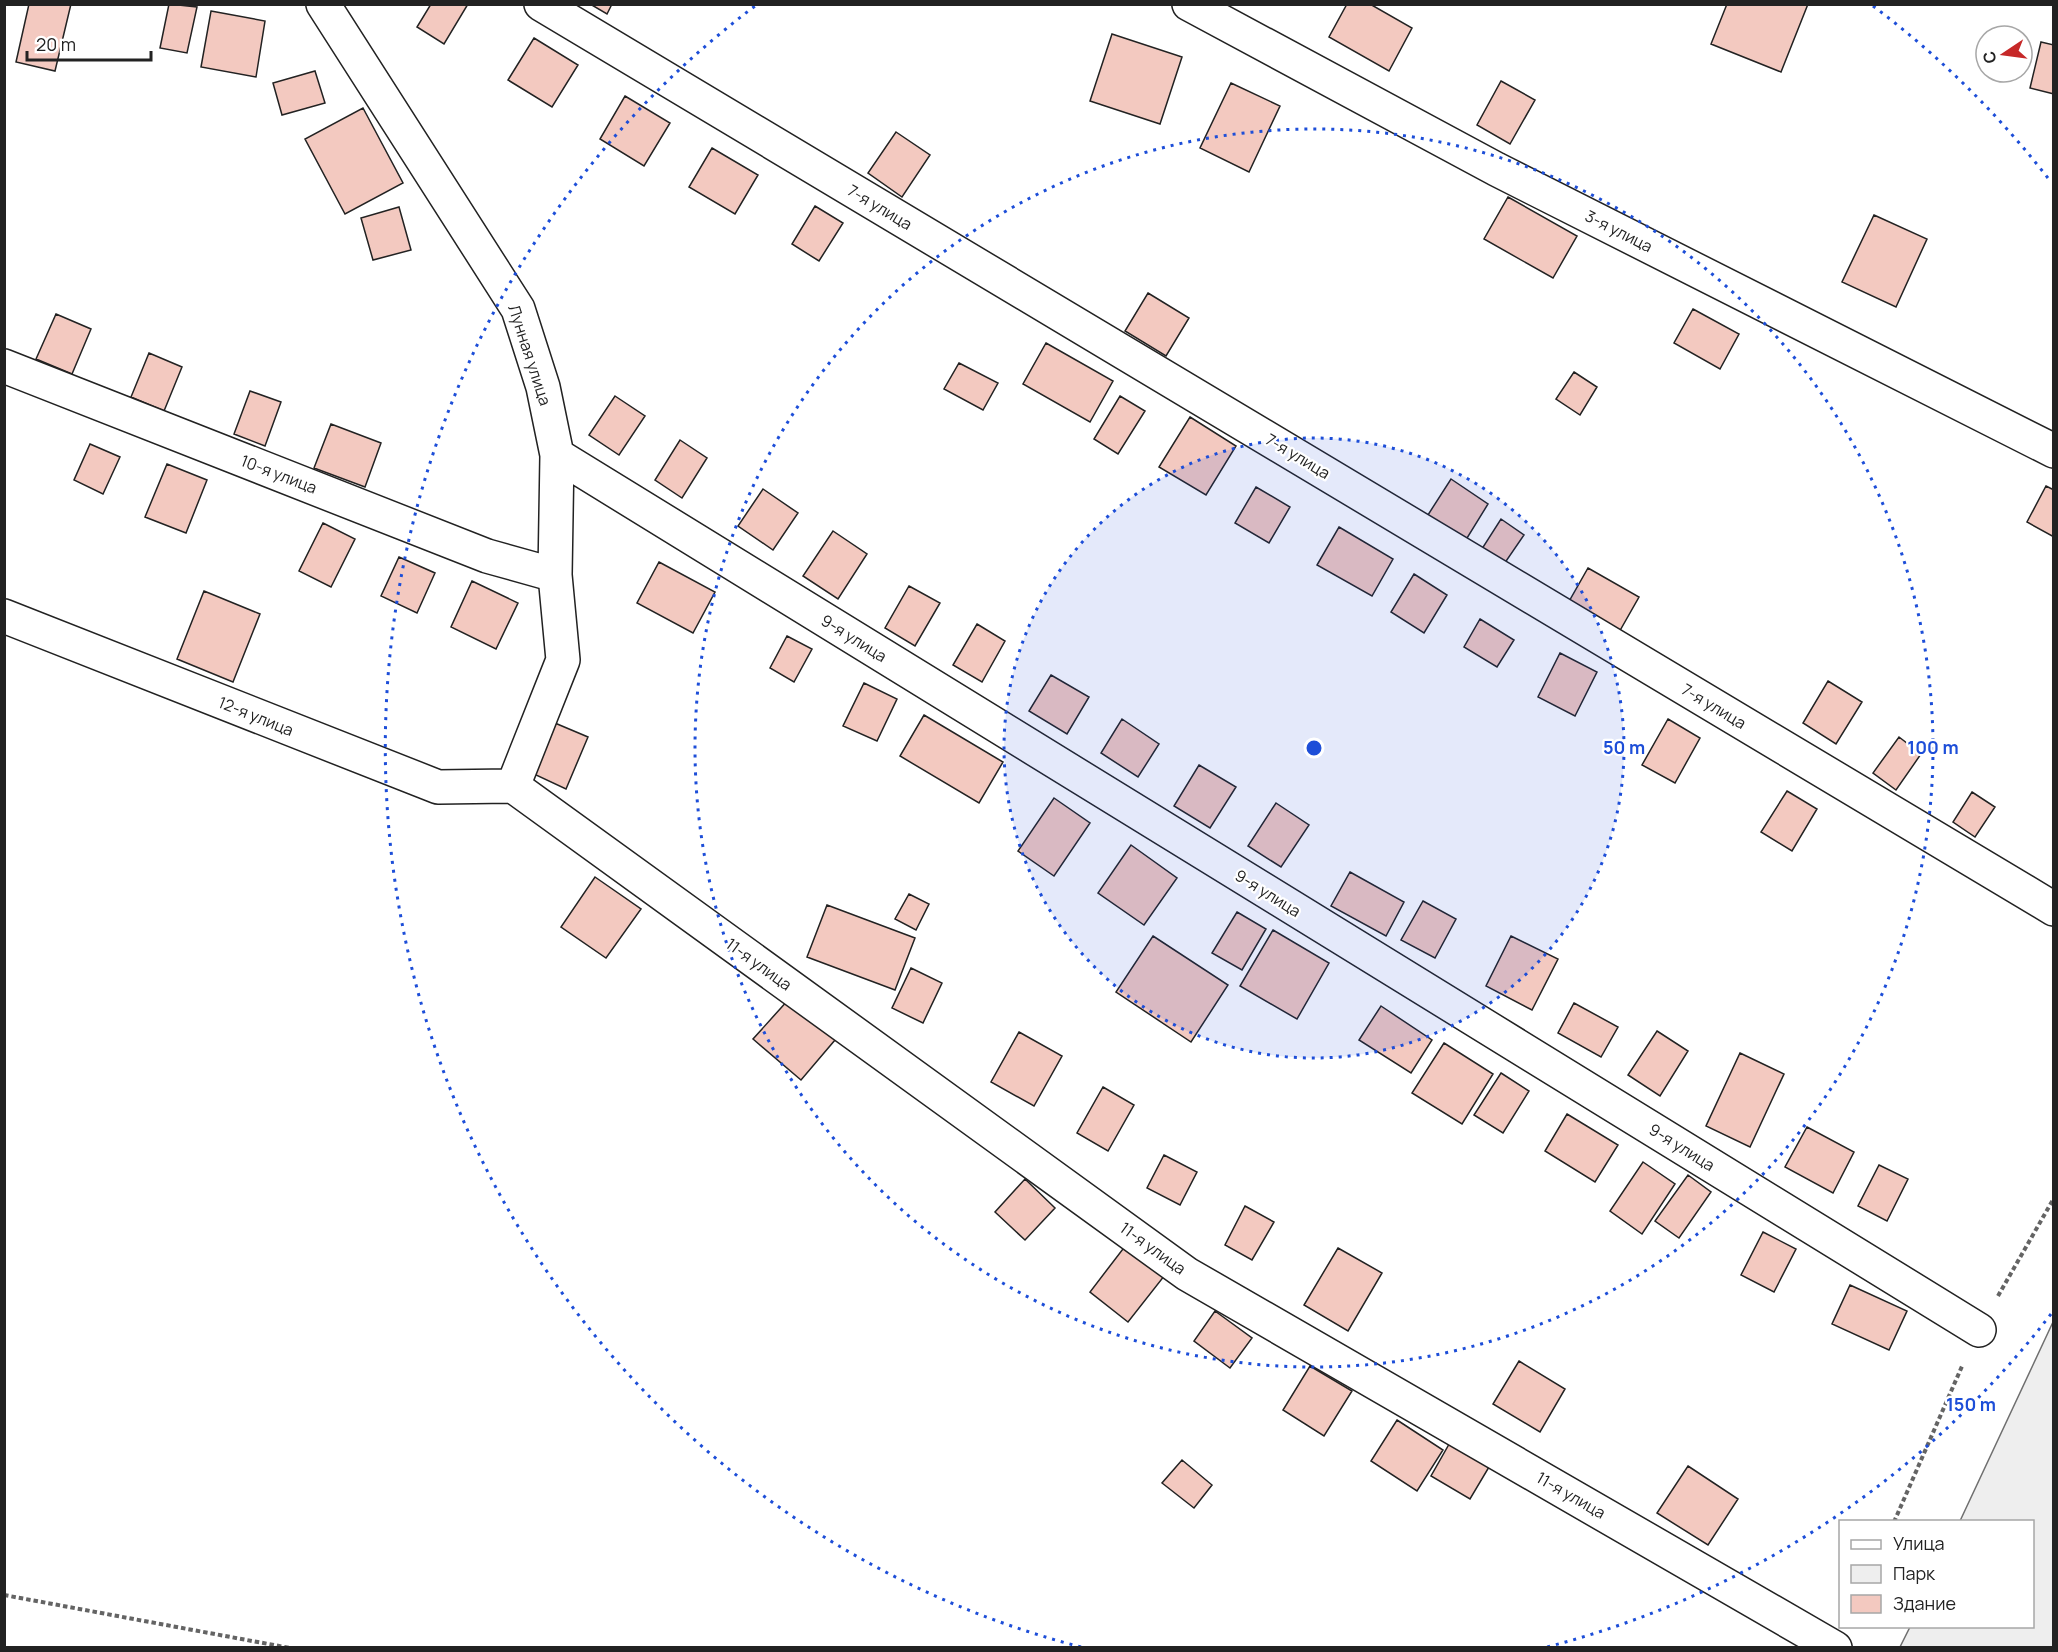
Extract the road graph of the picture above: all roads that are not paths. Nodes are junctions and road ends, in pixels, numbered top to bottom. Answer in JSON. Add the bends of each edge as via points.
{"nodes":[{"id":1,"x":323,"y":4,"type":"edge"},
{"id":2,"x":541,"y":4,"type":"edge"},
{"id":3,"x":1189,"y":4,"type":"edge"},
{"id":4,"x":4,"y":366,"type":"edge"},
{"id":5,"x":2054,"y":451,"type":"edge"},
{"id":6,"x":556,"y":456,"type":"junction"},
{"id":7,"x":555,"y":575,"type":"junction"},
{"id":8,"x":4,"y":616,"type":"edge"},
{"id":9,"x":513,"y":786,"type":"junction"},
{"id":10,"x":2054,"y":909,"type":"edge"},
{"id":11,"x":1979,"y":1330,"type":"dead end"},
{"id":12,"x":1835,"y":1647,"type":"edge"}],
"edges":[{"from":1,"to":6,"type":"street","name":"Лунная улица","via":[[518,309],[543,387]]},
{"from":2,"to":10,"type":"street","name":"7-я улица"},
{"from":3,"to":5,"type":"street","name":"3-я улица","via":[[1496,169]]},
{"from":4,"to":7,"type":"street","name":"10-я улица","via":[[487,556]]},
{"from":6,"to":7,"type":"street","name":"Лунная улица"},
{"from":6,"to":11,"type":"street","name":"9-я улица"},
{"from":7,"to":9,"type":"street","name":"Лунная улица","via":[[563,660]]},
{"from":8,"to":9,"type":"street","name":"12-я улица","via":[[438,788]]},
{"from":9,"to":12,"type":"street","name":"11-я улица","via":[[1188,1274]]}]}
